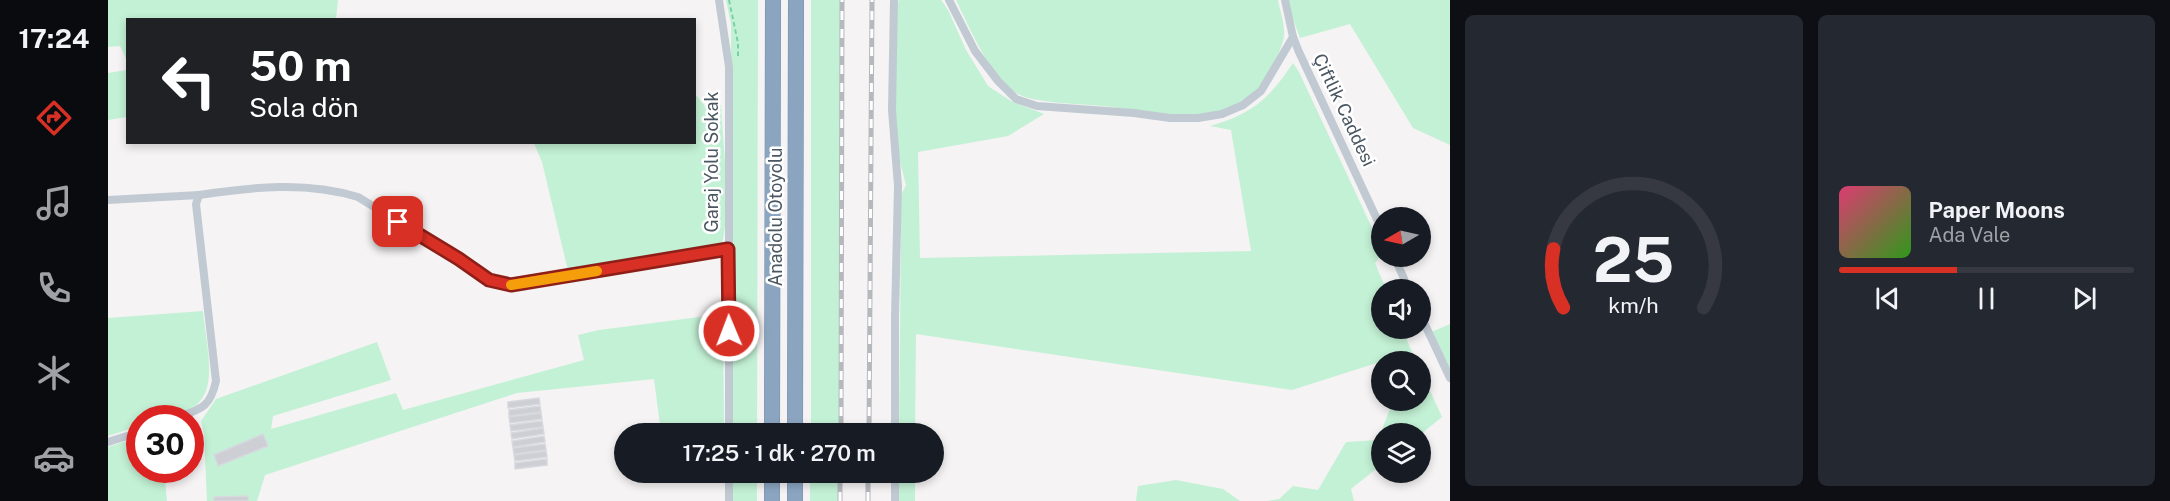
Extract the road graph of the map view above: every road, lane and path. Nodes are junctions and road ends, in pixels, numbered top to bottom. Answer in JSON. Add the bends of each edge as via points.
{"nodes":[{"id":1,"x":719,"y":0,"type":"edge"},
{"id":2,"x":773,"y":0,"type":"edge"},
{"id":3,"x":796,"y":0,"type":"edge"},
{"id":4,"x":894,"y":0,"type":"edge"},
{"id":5,"x":950,"y":0,"type":"edge"},
{"id":6,"x":1285,"y":0,"type":"edge"},
{"id":7,"x":1293,"y":37,"type":"junction"},
{"id":8,"x":199,"y":195,"type":"junction"},
{"id":9,"x":108,"y":200,"type":"edge"},
{"id":10,"x":1371,"y":207,"type":"edge"},
{"id":11,"x":728,"y":249,"type":"junction"},
{"id":12,"x":1431,"y":337,"type":"edge"},
{"id":13,"x":1450,"y":378,"type":"edge"},
{"id":14,"x":204,"y":406,"type":"edge"},
{"id":15,"x":729,"y":423,"type":"edge"},
{"id":16,"x":772,"y":423,"type":"edge"},
{"id":17,"x":795,"y":423,"type":"edge"},
{"id":18,"x":895,"y":423,"type":"edge"},
{"id":19,"x":126,"y":436,"type":"edge"},
{"id":20,"x":108,"y":442,"type":"edge"},
{"id":21,"x":729,"y":483,"type":"edge"},
{"id":22,"x":772,"y":483,"type":"edge"},
{"id":23,"x":795,"y":483,"type":"edge"},
{"id":24,"x":895,"y":483,"type":"edge"},
{"id":25,"x":729,"y":501,"type":"edge"},
{"id":26,"x":772,"y":501,"type":"edge"},
{"id":27,"x":795,"y":501,"type":"edge"},
{"id":28,"x":895,"y":501,"type":"edge"}],
"edges":[{"from":1,"to":11,"type":"street","name":"Garaj Yolu Sokak","via":[[729,67]]},
{"from":2,"to":16,"type":"highway","name":"Anadolu Otoyolu"},
{"from":3,"to":17,"type":"highway","name":"Anadolu Otoyolu"},
{"from":4,"to":18,"type":"street","via":[[892,110],[898,186]]},
{"from":5,"to":7,"type":"street","via":[[975,51],[998,81],[1016,99],[1037,106],[1170,118],[1222,114],[1261,91]]},
{"from":6,"to":7,"type":"street","name":"Çiftlik Caddesi"},
{"from":7,"to":10,"type":"street","name":"Çiftlik Caddesi"},
{"from":8,"to":9,"type":"street"},
{"from":8,"to":11,"type":"street","via":[[271,186],[350,194],[489,280],[511,285]]},
{"from":8,"to":14,"type":"street","via":[[195,204],[216,381],[211,399]]},
{"from":11,"to":15,"type":"street","name":"Garaj Yolu Sokak"},
{"from":12,"to":13,"type":"street"},
{"from":19,"to":20,"type":"street"},
{"from":21,"to":25,"type":"street"},
{"from":22,"to":26,"type":"highway"},
{"from":23,"to":27,"type":"highway"},
{"from":24,"to":28,"type":"street"}]}
